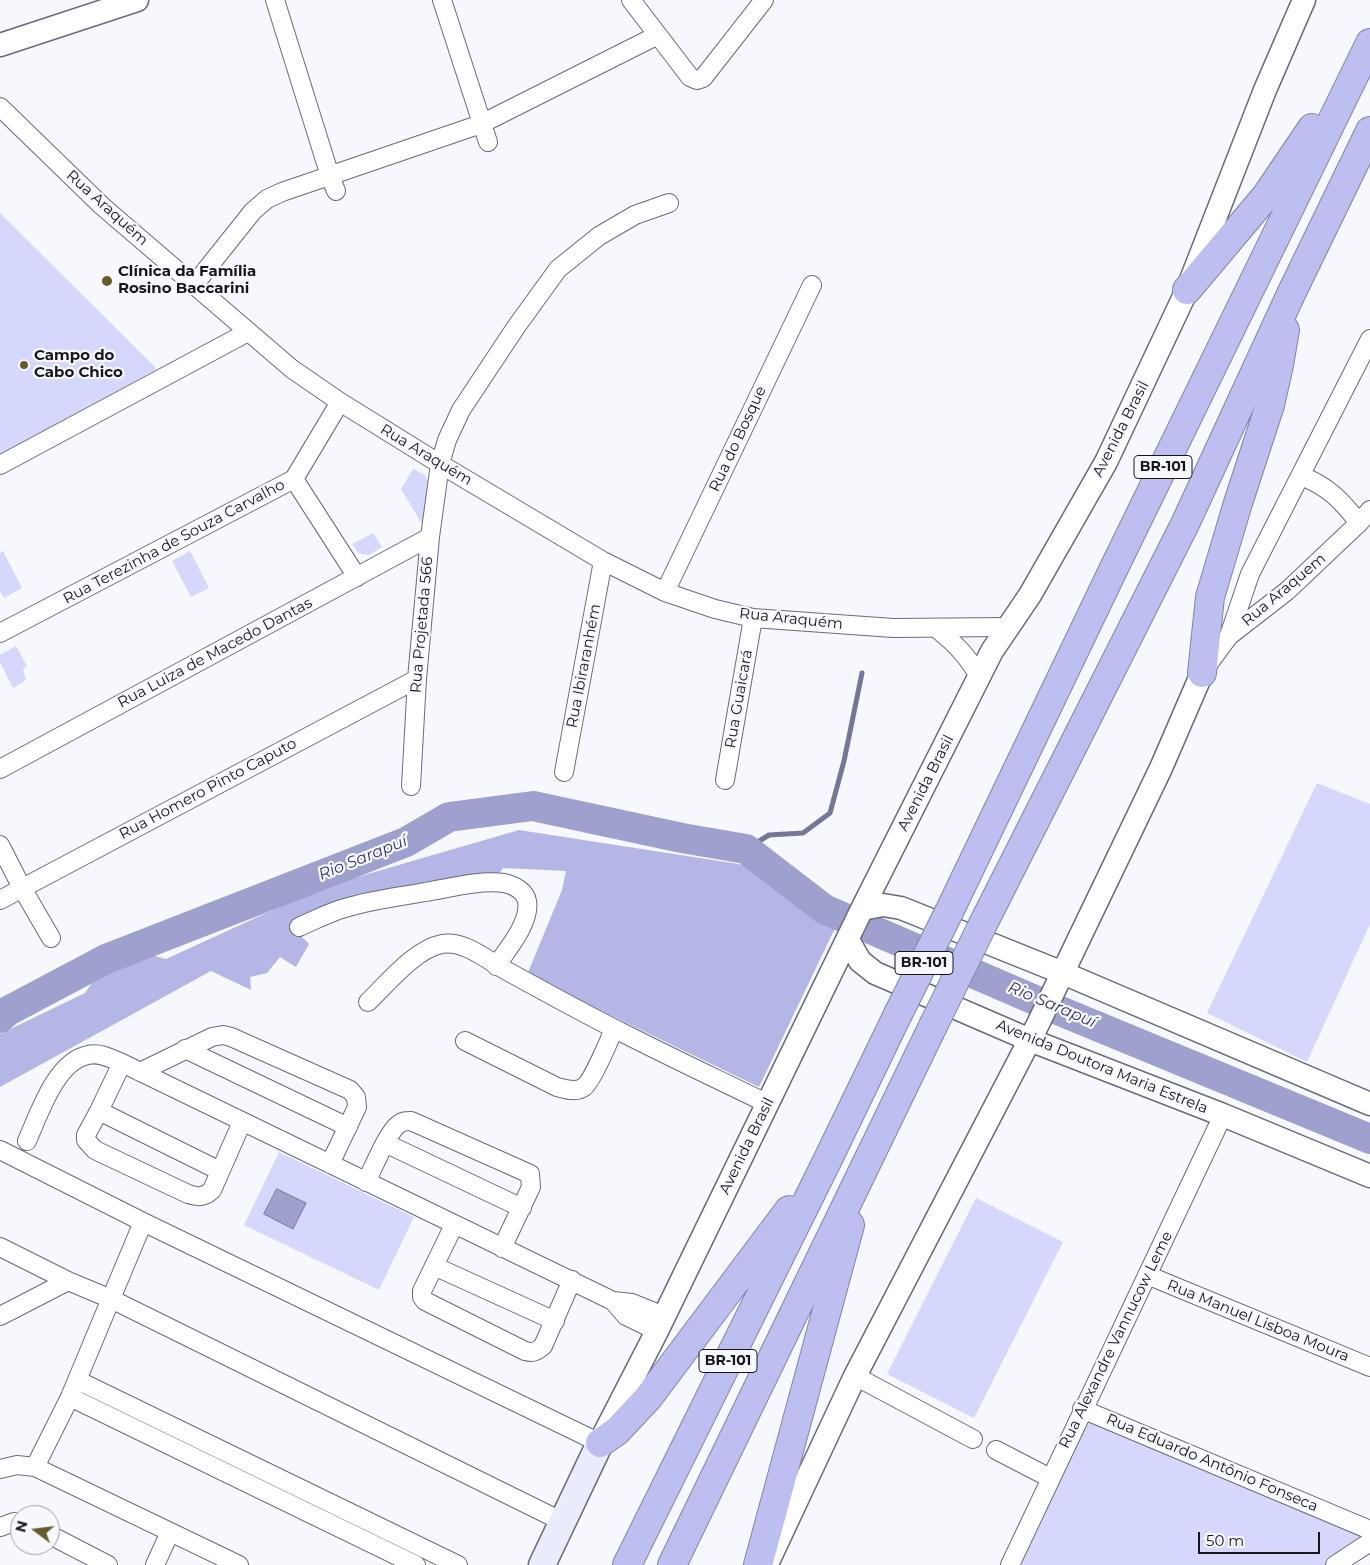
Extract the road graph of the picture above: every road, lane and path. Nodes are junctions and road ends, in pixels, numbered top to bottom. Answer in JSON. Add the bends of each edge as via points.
{"nodes":[{"id":1,"x":137,"y":0,"type":"edge"},
{"id":2,"x":275,"y":0,"type":"edge"},
{"id":3,"x":442,"y":0,"type":"edge"},
{"id":4,"x":631,"y":0,"type":"edge"},
{"id":5,"x":764,"y":0,"type":"edge"},
{"id":6,"x":1304,"y":0,"type":"edge"},
{"id":7,"x":91,"y":8,"type":"edge"},
{"id":8,"x":658,"y":35,"type":"junction"},
{"id":9,"x":4,"y":41,"type":"edge"},
{"id":10,"x":1370,"y":42,"type":"edge"},
{"id":11,"x":0,"y":62,"type":"edge"},
{"id":12,"x":0,"y":107,"type":"edge"},
{"id":13,"x":481,"y":124,"type":"junction"},
{"id":14,"x":1368,"y":137,"type":"edge"},
{"id":15,"x":488,"y":142,"type":"dead end"},
{"id":16,"x":333,"y":184,"type":"junction"},
{"id":17,"x":669,"y":203,"type":"dead end"},
{"id":18,"x":194,"y":285,"type":"junction"},
{"id":19,"x":812,"y":285,"type":"dead end"},
{"id":20,"x":1187,"y":290,"type":"junction"},
{"id":21,"x":1291,"y":294,"type":"junction"},
{"id":22,"x":248,"y":332,"type":"junction"},
{"id":23,"x":1370,"y":339,"type":"edge"},
{"id":24,"x":340,"y":402,"type":"junction"},
{"id":25,"x":440,"y":464,"type":"junction"},
{"id":26,"x":0,"y":465,"type":"edge"},
{"id":27,"x":1301,"y":476,"type":"junction"},
{"id":28,"x":294,"y":479,"type":"junction"},
{"id":29,"x":1365,"y":517,"type":"edge"},
{"id":30,"x":430,"y":538,"type":"junction"},
{"id":31,"x":603,"y":561,"type":"junction"},
{"id":32,"x":357,"y":577,"type":"junction"},
{"id":33,"x":665,"y":592,"type":"junction"},
{"id":34,"x":753,"y":618,"type":"junction"},
{"id":35,"x":1008,"y":627,"type":"junction"},
{"id":36,"x":937,"y":629,"type":"junction"},
{"id":37,"x":0,"y":632,"type":"edge"},
{"id":38,"x":1229,"y":636,"type":"junction"},
{"id":39,"x":1202,"y":673,"type":"junction"},
{"id":40,"x":979,"y":676,"type":"junction"},
{"id":41,"x":417,"y":679,"type":"junction"},
{"id":42,"x":0,"y":769,"type":"edge"},
{"id":43,"x":564,"y":772,"type":"dead end"},
{"id":44,"x":725,"y":780,"type":"dead end"},
{"id":45,"x":411,"y":786,"type":"dead end"},
{"id":46,"x":0,"y":845,"type":"edge"},
{"id":47,"x":22,"y":888,"type":"junction"},
{"id":48,"x":0,"y":900,"type":"edge"},
{"id":49,"x":861,"y":911,"type":"junction"},
{"id":50,"x":300,"y":927,"type":"dead end"},
{"id":51,"x":849,"y":937,"type":"junction"},
{"id":52,"x":1080,"y":937,"type":"junction"},
{"id":53,"x":51,"y":938,"type":"dead end"},
{"id":54,"x":496,"y":966,"type":"junction"},
{"id":55,"x":1063,"y":973,"type":"junction"},
{"id":56,"x":1094,"y":986,"type":"junction"},
{"id":57,"x":368,"y":1002,"type":"dead end"},
{"id":58,"x":614,"y":1029,"type":"junction"},
{"id":59,"x":1034,"y":1032,"type":"junction"},
{"id":60,"x":465,"y":1040,"type":"dead end"},
{"id":61,"x":1052,"y":1049,"type":"junction"},
{"id":62,"x":185,"y":1050,"type":"junction"},
{"id":63,"x":1020,"y":1061,"type":"junction"},
{"id":64,"x":122,"y":1063,"type":"junction"},
{"id":65,"x":140,"y":1072,"type":"junction"},
{"id":66,"x":768,"y":1104,"type":"junction"},
{"id":67,"x":1370,"y":1104,"type":"edge"},
{"id":68,"x":100,"y":1111,"type":"junction"},
{"id":69,"x":1223,"y":1115,"type":"junction"},
{"id":70,"x":242,"y":1122,"type":"junction"},
{"id":71,"x":348,"y":1127,"type":"junction"},
{"id":72,"x":26,"y":1141,"type":"dead end"},
{"id":73,"x":385,"y":1143,"type":"junction"},
{"id":74,"x":0,"y":1150,"type":"edge"},
{"id":75,"x":829,"y":1157,"type":"junction"},
{"id":76,"x":867,"y":1161,"type":"junction"},
{"id":77,"x":330,"y":1164,"type":"junction"},
{"id":78,"x":220,"y":1171,"type":"junction"},
{"id":79,"x":1370,"y":1176,"type":"edge"},
{"id":80,"x":366,"y":1182,"type":"junction"},
{"id":81,"x":522,"y":1208,"type":"junction"},
{"id":82,"x":143,"y":1222,"type":"junction"},
{"id":83,"x":454,"y":1225,"type":"junction"},
{"id":84,"x":0,"y":1247,"type":"edge"},
{"id":85,"x":502,"y":1248,"type":"junction"},
{"id":86,"x":434,"y":1266,"type":"junction"},
{"id":87,"x":1147,"y":1275,"type":"junction"},
{"id":88,"x":572,"y":1280,"type":"junction"},
{"id":89,"x":68,"y":1281,"type":"junction"},
{"id":90,"x":111,"y":1300,"type":"junction"},
{"id":91,"x":0,"y":1316,"type":"edge"},
{"id":92,"x":554,"y":1321,"type":"junction"},
{"id":93,"x":660,"y":1324,"type":"junction"},
{"id":94,"x":1370,"y":1366,"type":"edge"},
{"id":95,"x":855,"y":1376,"type":"junction"},
{"id":96,"x":77,"y":1380,"type":"junction"},
{"id":97,"x":70,"y":1397,"type":"junction"},
{"id":98,"x":1082,"y":1409,"type":"junction"},
{"id":99,"x":973,"y":1440,"type":"dead end"},
{"id":100,"x":600,"y":1443,"type":"junction"},
{"id":101,"x":996,"y":1450,"type":"dead end"},
{"id":102,"x":36,"y":1467,"type":"junction"},
{"id":103,"x":0,"y":1469,"type":"edge"},
{"id":104,"x":1050,"y":1478,"type":"junction"},
{"id":105,"x":556,"y":1518,"type":"dead end"},
{"id":106,"x":1370,"y":1530,"type":"edge"},
{"id":107,"x":170,"y":1532,"type":"junction"},
{"id":108,"x":60,"y":1540,"type":"edge"},
{"id":109,"x":1370,"y":1542,"type":"edge"},
{"id":110,"x":217,"y":1560,"type":"edge"},
{"id":111,"x":108,"y":1565,"type":"edge"},
{"id":112,"x":155,"y":1565,"type":"edge"},
{"id":113,"x":239,"y":1565,"type":"edge"},
{"id":114,"x":416,"y":1565,"type":"edge"},
{"id":115,"x":458,"y":1565,"type":"edge"},
{"id":116,"x":542,"y":1565,"type":"edge"},
{"id":117,"x":627,"y":1565,"type":"edge"},
{"id":118,"x":672,"y":1565,"type":"edge"},
{"id":119,"x":758,"y":1565,"type":"edge"},
{"id":120,"x":767,"y":1565,"type":"edge"},
{"id":121,"x":1010,"y":1565,"type":"edge"},
{"id":122,"x":1335,"y":1565,"type":"edge"}],
"edges":[{"from":1,"to":7,"type":"street"},
{"from":2,"to":16,"type":"street"},
{"from":3,"to":13,"type":"street"},
{"from":4,"to":8,"type":"street"},
{"from":5,"to":8,"type":"street","via":[[703,78],[696,80],[690,77]]},
{"from":6,"to":20,"type":"street","name":"Avenida Brasil"},
{"from":7,"to":9,"type":"street"},
{"from":8,"to":13,"type":"street"},
{"from":9,"to":11,"type":"street"},
{"from":10,"to":20,"type":"highway","via":[[1266,196]]},
{"from":10,"to":75,"type":"highway","number":"BR-101","bridge":true},
{"from":12,"to":18,"type":"street","name":"Rua Araquém","via":[[102,206]]},
{"from":13,"to":15,"type":"street"},
{"from":13,"to":16,"type":"street"},
{"from":14,"to":21,"type":"highway","number":"BR-101"},
{"from":16,"to":18,"type":"street","via":[[282,192],[267,199],[253,211]]},
{"from":17,"to":25,"type":"street","name":"Rua Projetada 566","via":[[635,215],[599,236],[558,269],[461,410]]},
{"from":18,"to":22,"type":"street","name":"Rua Araquém"},
{"from":19,"to":33,"type":"street","name":"Rua do Bosque"},
{"from":20,"to":35,"type":"street","name":"Avenida Brasil","via":[[1106,462],[1030,595]]},
{"from":21,"to":39,"type":"highway","via":[[1270,405],[1210,597]]},
{"from":21,"to":76,"type":"highway","number":"BR-101","bridge":true,"via":[[1185,524]]},
{"from":22,"to":24,"type":"street","name":"Rua Araquém","via":[[292,369]]},
{"from":22,"to":26,"type":"street"},
{"from":23,"to":27,"type":"street"},
{"from":24,"to":25,"type":"street","name":"Rua Araquém"},
{"from":24,"to":28,"type":"street","name":"Rua Terezinha de Souza Carvalho"},
{"from":25,"to":30,"type":"street","name":"Rua Projetada 566"},
{"from":25,"to":31,"type":"street","name":"Rua Araquém"},
{"from":27,"to":29,"type":"street","via":[[1316,481]]},
{"from":27,"to":38,"type":"street","via":[[1250,574]]},
{"from":28,"to":32,"type":"street"},
{"from":28,"to":37,"type":"street","name":"Rua Terezinha de Souza Carvalho"},
{"from":29,"to":38,"type":"street","name":"Rua Araquem","via":[[1287,591]]},
{"from":30,"to":32,"type":"street","name":"Rua Luiza de Macedo Dantas"},
{"from":30,"to":41,"type":"street","name":"Rua Projetada 566"},
{"from":31,"to":33,"type":"street","name":"Rua Araquém"},
{"from":31,"to":43,"type":"street","name":"Rua Ibiraranhém"},
{"from":32,"to":42,"type":"street","name":"Rua Luiza de Macedo Dantas"},
{"from":33,"to":34,"type":"street","name":"Rua Araquém"},
{"from":34,"to":36,"type":"street","name":"Rua Araquém"},
{"from":34,"to":44,"type":"street","name":"Rua Guaicará"},
{"from":35,"to":36,"type":"street","name":"Rua Araquém"},
{"from":35,"to":40,"type":"street","name":"Avenida Brasil"},
{"from":36,"to":40,"type":"street","via":[[962,651]]},
{"from":38,"to":39,"type":"street","name":"Rua Araquem"},
{"from":39,"to":52,"type":"street","via":[[1161,768]]},
{"from":40,"to":49,"type":"street","name":"Avenida Brasil"},
{"from":41,"to":45,"type":"street","name":"Rua Projetada 566"},
{"from":41,"to":47,"type":"street","name":"Rua Homero Pinto Caputo"},
{"from":46,"to":47,"type":"street"},
{"from":47,"to":48,"type":"street","name":"Rua Homero Pinto Caputo"},
{"from":47,"to":53,"type":"street"},
{"from":49,"to":51,"type":"street","name":"Avenida Brasil"},
{"from":49,"to":55,"type":"street","via":[[883,905],[901,908]]},
{"from":50,"to":54,"type":"street","via":[[344,908],[370,902],[479,883],[505,883],[516,886],[523,893],[527,902],[526,914],[518,933]]},
{"from":51,"to":59,"type":"street","name":"Avenida Doutora Maria Estrela","via":[[860,961],[875,973]]},
{"from":51,"to":66,"type":"street","name":"Avenida Brasil"},
{"from":52,"to":55,"type":"street"},
{"from":52,"to":56,"type":"street","via":[[1084,963]]},
{"from":54,"to":57,"type":"street","via":[[455,944],[442,944],[411,960]]},
{"from":54,"to":58,"type":"street"},
{"from":55,"to":56,"type":"street"},
{"from":55,"to":59,"type":"street"},
{"from":56,"to":67,"type":"street"},
{"from":58,"to":60,"type":"street","via":[[591,1077],[585,1087],[578,1090],[558,1087]]},
{"from":58,"to":66,"type":"street"},
{"from":59,"to":61,"type":"street","name":"Avenida Doutora Maria Estrela"},
{"from":59,"to":63,"type":"street"},
{"from":61,"to":63,"type":"street"},
{"from":61,"to":69,"type":"street","name":"Avenida Doutora Maria Estrela"},
{"from":62,"to":65,"type":"street"},
{"from":62,"to":71,"type":"street"},
{"from":62,"to":71,"type":"street","via":[[223,1035],[350,1090],[356,1097],[357,1107]]},
{"from":63,"to":95,"type":"street"},
{"from":64,"to":65,"type":"street"},
{"from":64,"to":68,"type":"street"},
{"from":64,"to":72,"type":"street","via":[[89,1054],[66,1067],[55,1082]]},
{"from":65,"to":70,"type":"street"},
{"from":66,"to":93,"type":"street","name":"Avenida Brasil"},
{"from":68,"to":78,"type":"street"},
{"from":68,"to":78,"type":"street","via":[[86,1135],[86,1140],[95,1150],[198,1197],[212,1190]]},
{"from":69,"to":79,"type":"street","name":"Avenida Doutora Maria Estrela"},
{"from":69,"to":87,"type":"street","name":"Rua Alexandre Vannucow Leme"},
{"from":70,"to":77,"type":"street"},
{"from":70,"to":78,"type":"street"},
{"from":71,"to":77,"type":"street"},
{"from":73,"to":80,"type":"street"},
{"from":73,"to":81,"type":"street"},
{"from":73,"to":81,"type":"street","via":[[397,1125],[410,1121],[530,1174],[531,1187]]},
{"from":74,"to":82,"type":"street"},
{"from":75,"to":100,"type":"highway","via":[[648,1398]]},
{"from":75,"to":117,"type":"highway","number":"BR-101"},
{"from":76,"to":118,"type":"highway","number":"BR-101"},
{"from":76,"to":119,"type":"highway"},
{"from":77,"to":80,"type":"street"},
{"from":80,"to":83,"type":"street"},
{"from":81,"to":85,"type":"street"},
{"from":82,"to":90,"type":"street"},
{"from":82,"to":100,"type":"street"},
{"from":83,"to":85,"type":"street"},
{"from":83,"to":86,"type":"street"},
{"from":84,"to":89,"type":"street"},
{"from":85,"to":88,"type":"street"},
{"from":86,"to":92,"type":"street"},
{"from":86,"to":92,"type":"street","via":[[422,1291],[426,1301],[525,1351],[537,1352],[543,1346]]},
{"from":87,"to":94,"type":"street","name":"Rua Manuel Lisboa Moura"},
{"from":87,"to":98,"type":"street","name":"Rua Alexandre Vannucow Leme"},
{"from":88,"to":92,"type":"street"},
{"from":88,"to":93,"type":"street","via":[[613,1301],[632,1303]]},
{"from":89,"to":90,"type":"street"},
{"from":89,"to":91,"type":"street"},
{"from":90,"to":96,"type":"street"},
{"from":90,"to":105,"type":"street"},
{"from":93,"to":100,"type":"street","name":"Avenida Brasil"},
{"from":95,"to":99,"type":"street"},
{"from":95,"to":120,"type":"street"},
{"from":96,"to":97,"type":"street"},
{"from":96,"to":115,"type":"street"},
{"from":97,"to":102,"type":"street"},
{"from":97,"to":114,"type":"street"},
{"from":98,"to":104,"type":"street","name":"Rua Alexandre Vannucow Leme"},
{"from":98,"to":106,"type":"street","name":"Rua Eduardo Antônio Fonseca"},
{"from":100,"to":116,"type":"main road","name":"Avenida Brasil"},
{"from":101,"to":104,"type":"street"},
{"from":102,"to":103,"type":"street","via":[[18,1465]]},
{"from":102,"to":107,"type":"street"},
{"from":104,"to":121,"type":"street","name":"Rua Alexandre Vannucow Leme"},
{"from":107,"to":110,"type":"street"},
{"from":107,"to":112,"type":"street"},
{"from":108,"to":111,"type":"street"},
{"from":109,"to":122,"type":"street"},
{"from":110,"to":113,"type":"street"}]}
